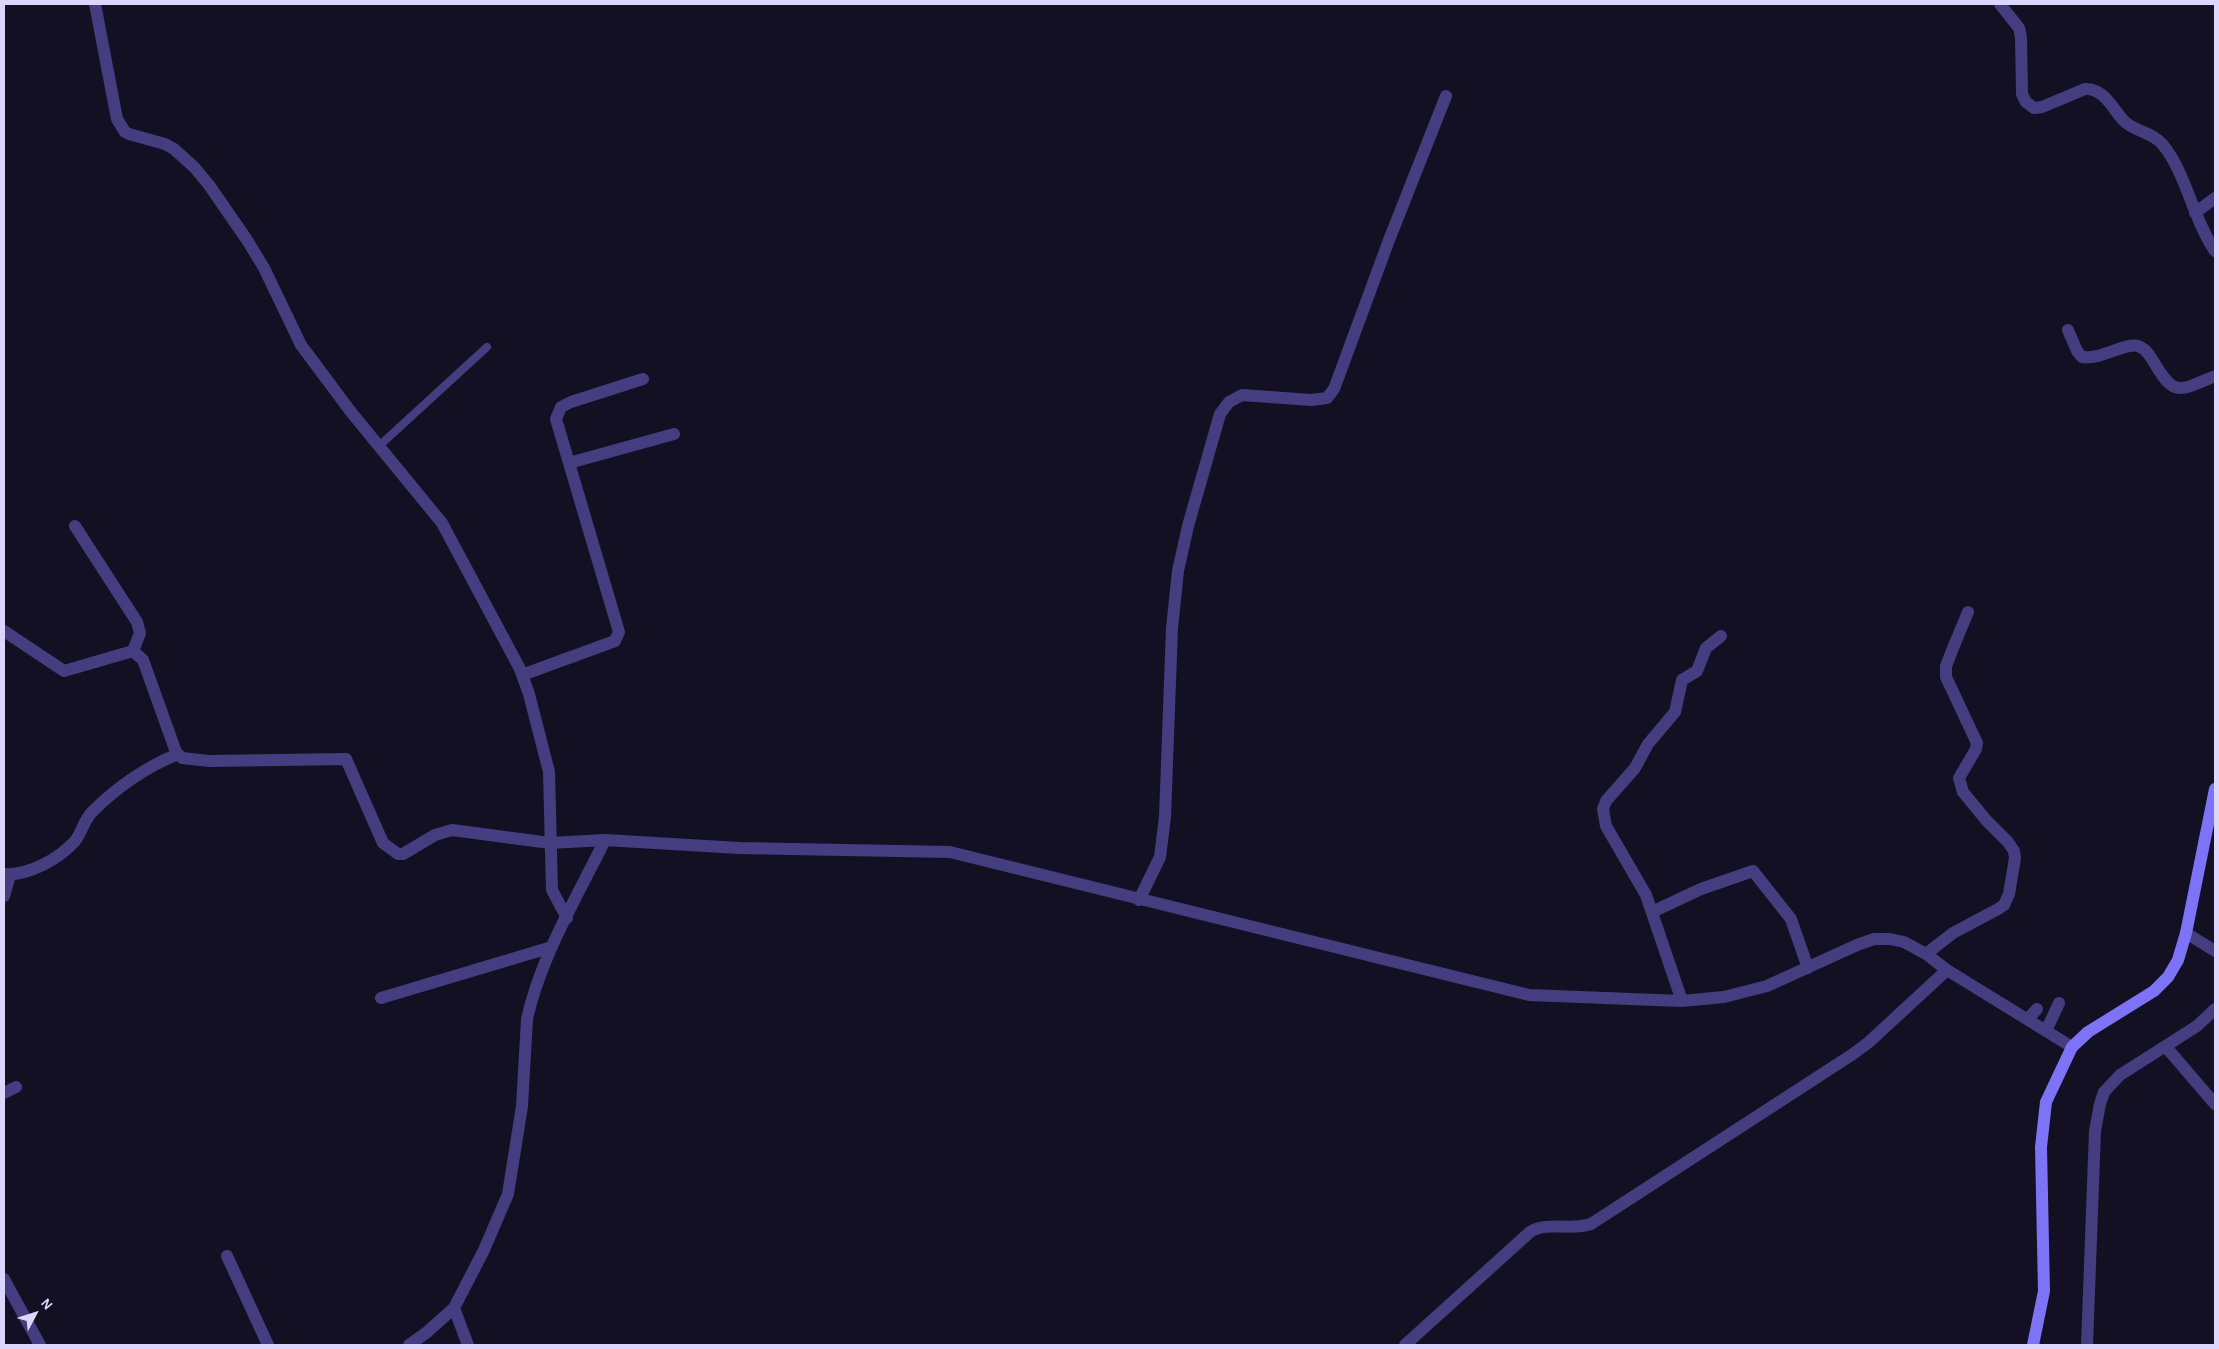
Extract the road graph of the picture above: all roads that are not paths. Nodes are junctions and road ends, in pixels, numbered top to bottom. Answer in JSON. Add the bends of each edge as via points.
{"nodes":[{"id":1,"x":95,"y":4,"type":"edge"},
{"id":2,"x":2000,"y":4,"type":"edge"},
{"id":3,"x":1446,"y":96,"type":"dead end"},
{"id":4,"x":2215,"y":198,"type":"edge"},
{"id":5,"x":2195,"y":213,"type":"junction"},
{"id":6,"x":2215,"y":251,"type":"edge"},
{"id":7,"x":2068,"y":330,"type":"dead end"},
{"id":8,"x":487,"y":347,"type":"dead end"},
{"id":9,"x":2215,"y":376,"type":"edge"},
{"id":10,"x":642,"y":379,"type":"dead end"},
{"id":11,"x":674,"y":434,"type":"dead end"},
{"id":12,"x":379,"y":446,"type":"junction"},
{"id":13,"x":569,"y":463,"type":"junction"},
{"id":14,"x":75,"y":526,"type":"dead end"},
{"id":15,"x":1968,"y":612,"type":"dead end"},
{"id":16,"x":4,"y":631,"type":"edge"},
{"id":17,"x":1721,"y":636,"type":"dead end"},
{"id":18,"x":133,"y":651,"type":"junction"},
{"id":19,"x":522,"y":675,"type":"junction"},
{"id":20,"x":178,"y":754,"type":"junction"},
{"id":21,"x":2215,"y":789,"type":"edge"},
{"id":22,"x":605,"y":840,"type":"junction"},
{"id":23,"x":550,"y":842,"type":"junction"},
{"id":24,"x":7,"y":874,"type":"edge"},
{"id":25,"x":4,"y":896,"type":"edge"},
{"id":26,"x":1139,"y":900,"type":"junction"},
{"id":27,"x":1652,"y":912,"type":"junction"},
{"id":28,"x":567,"y":918,"type":"junction"},
{"id":29,"x":2186,"y":933,"type":"junction"},
{"id":30,"x":552,"y":947,"type":"junction"},
{"id":31,"x":2212,"y":949,"type":"edge"},
{"id":32,"x":1926,"y":954,"type":"junction"},
{"id":33,"x":1808,"y":968,"type":"junction"},
{"id":34,"x":1947,"y":970,"type":"junction"},
{"id":35,"x":381,"y":998,"type":"dead end"},
{"id":36,"x":1682,"y":1000,"type":"junction"},
{"id":37,"x":2059,"y":1003,"type":"dead end"},
{"id":38,"x":2037,"y":1009,"type":"dead end"},
{"id":39,"x":2215,"y":1009,"type":"edge"},
{"id":40,"x":2028,"y":1019,"type":"junction"},
{"id":41,"x":2046,"y":1031,"type":"junction"},
{"id":42,"x":2072,"y":1047,"type":"junction"},
{"id":43,"x":2166,"y":1047,"type":"junction"},
{"id":44,"x":16,"y":1087,"type":"dead end"},
{"id":45,"x":4,"y":1093,"type":"edge"},
{"id":46,"x":2215,"y":1104,"type":"edge"},
{"id":47,"x":227,"y":1256,"type":"dead end"},
{"id":48,"x":4,"y":1279,"type":"edge"},
{"id":49,"x":454,"y":1308,"type":"junction"},
{"id":50,"x":40,"y":1345,"type":"edge"},
{"id":51,"x":268,"y":1345,"type":"edge"},
{"id":52,"x":409,"y":1345,"type":"edge"},
{"id":53,"x":468,"y":1345,"type":"edge"},
{"id":54,"x":1405,"y":1345,"type":"edge"},
{"id":55,"x":2033,"y":1345,"type":"edge"},
{"id":56,"x":2087,"y":1345,"type":"edge"}],
"edges":[{"from":1,"to":12,"type":"street","via":[[120,126],[129,134],[174,149],[209,185],[264,268],[301,345]]},
{"from":2,"to":5,"type":"street","via":[[2019,28],[2022,94],[2026,102],[2034,108],[2042,107],[2092,88],[2104,96],[2125,122],[2153,136],[2164,147]]},
{"from":3,"to":26,"type":"street","via":[[1334,389],[1327,398],[1311,400],[1242,395],[1229,402],[1220,414],[1178,571],[1172,628],[1165,817],[1160,856]]},
{"from":4,"to":5,"type":"street"},
{"from":5,"to":6,"type":"street"},
{"from":7,"to":9,"type":"street","via":[[2082,357],[2096,358],[2133,346],[2143,349],[2171,387],[2180,389]]},
{"from":8,"to":12,"type":"lane"},
{"from":10,"to":13,"type":"street","via":[[561,407],[556,419]]},
{"from":11,"to":13,"type":"street"},
{"from":12,"to":19,"type":"street","via":[[442,523]]},
{"from":13,"to":19,"type":"street","via":[[619,636],[615,641]]},
{"from":14,"to":18,"type":"street","via":[[137,622],[140,633]]},
{"from":15,"to":32,"type":"street","via":[[1946,666],[1946,677],[1976,744],[1959,782],[1980,813],[2011,845],[2015,858],[2004,905],[1953,933]]},
{"from":16,"to":18,"type":"street","via":[[64,671]]},
{"from":17,"to":27,"type":"street","via":[[1706,648],[1698,671],[1682,680],[1675,712],[1648,744],[1635,768],[1606,801],[1603,809],[1606,826],[1638,878]]},
{"from":18,"to":20,"type":"street","via":[[143,660]]},
{"from":19,"to":23,"type":"street","via":[[547,760]]},
{"from":20,"to":23,"type":"street","via":[[182,758],[209,761],[346,759],[383,843],[398,854],[452,830]]},
{"from":20,"to":24,"type":"street","via":[[146,769],[102,803],[87,818],[75,840],[56,857],[41,866]]},
{"from":21,"to":29,"type":"main road"},
{"from":22,"to":23,"type":"street"},
{"from":22,"to":26,"type":"street","via":[[740,848],[950,852]]},
{"from":22,"to":28,"type":"street"},
{"from":23,"to":28,"type":"street","via":[[552,890]]},
{"from":24,"to":25,"type":"street"},
{"from":26,"to":36,"type":"street","via":[[1530,995]]},
{"from":27,"to":33,"type":"street","via":[[1701,889],[1753,871],[1791,919]]},
{"from":27,"to":36,"type":"street"},
{"from":28,"to":30,"type":"street"},
{"from":29,"to":31,"type":"street"},
{"from":29,"to":42,"type":"main road","via":[[2178,960],[2154,991],[2095,1028]]},
{"from":30,"to":35,"type":"street"},
{"from":30,"to":49,"type":"street","via":[[527,1019],[522,1106],[508,1194]]},
{"from":32,"to":33,"type":"street","via":[[1904,942],[1874,939]]},
{"from":32,"to":34,"type":"street"},
{"from":33,"to":36,"type":"street","via":[[1747,993],[1724,998]]},
{"from":34,"to":40,"type":"street"},
{"from":34,"to":54,"type":"street","via":[[1853,1054],[1591,1224],[1539,1228],[1530,1232]]},
{"from":37,"to":41,"type":"street"},
{"from":38,"to":40,"type":"street"},
{"from":39,"to":43,"type":"street"},
{"from":40,"to":41,"type":"street"},
{"from":41,"to":42,"type":"street"},
{"from":42,"to":55,"type":"main road","via":[[2046,1102],[2041,1147],[2044,1292]]},
{"from":43,"to":46,"type":"street"},
{"from":43,"to":56,"type":"street","via":[[2120,1075],[2104,1092],[2100,1104],[2095,1131]]},
{"from":44,"to":45,"type":"street"},
{"from":47,"to":51,"type":"street"},
{"from":48,"to":50,"type":"street"},
{"from":49,"to":52,"type":"street"},
{"from":49,"to":53,"type":"street"}]}
